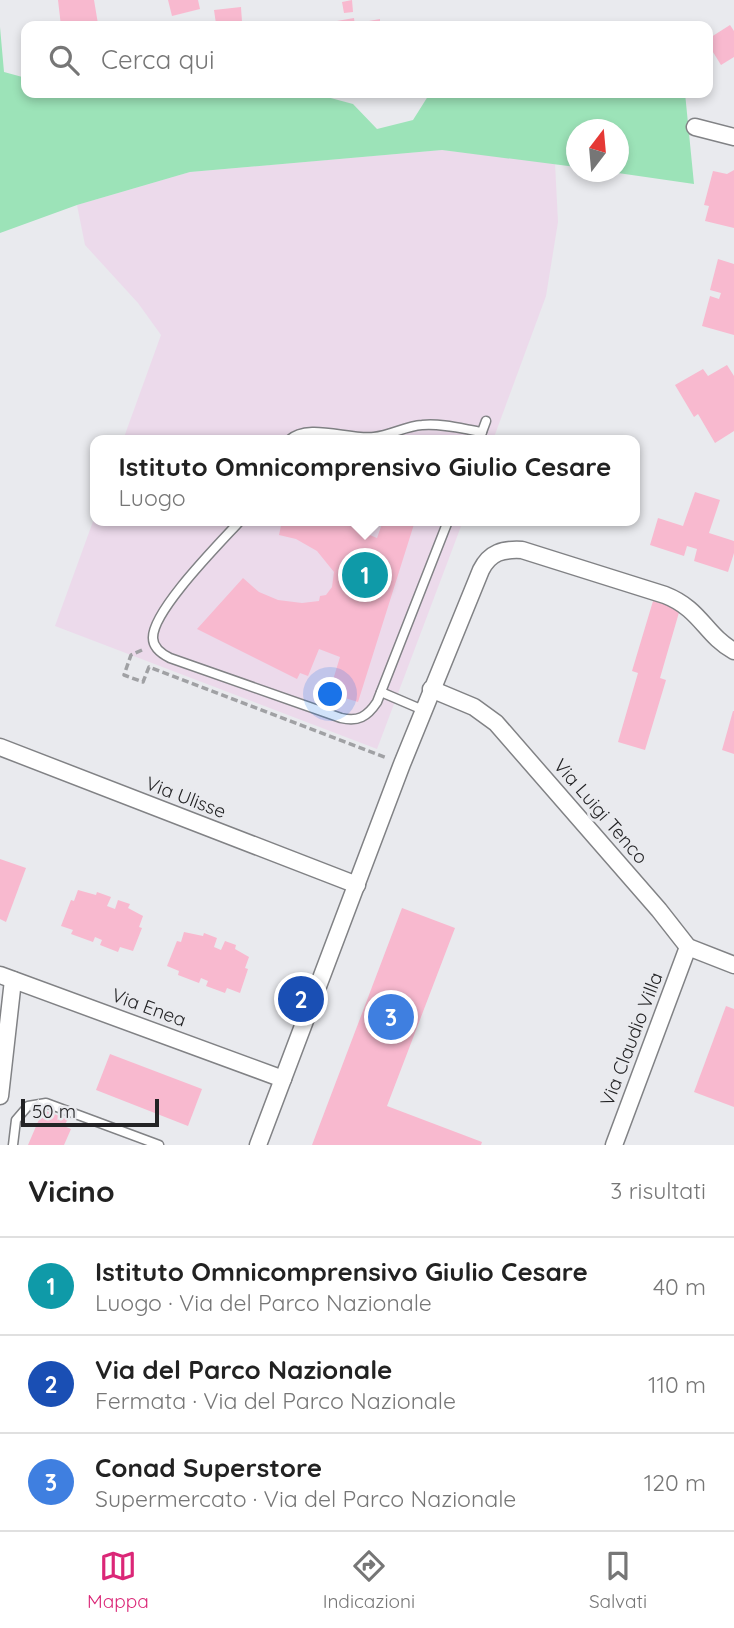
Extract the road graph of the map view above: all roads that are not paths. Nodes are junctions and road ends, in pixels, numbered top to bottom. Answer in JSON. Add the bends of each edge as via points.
{"nodes":[{"id":1,"x":695,"y":127,"type":"dead end"},
{"id":2,"x":734,"y":137,"type":"edge"},
{"id":3,"x":486,"y":421,"type":"dead end"},
{"id":4,"x":295,"y":435,"type":"edge"},
{"id":5,"x":351,"y":435,"type":"edge"},
{"id":6,"x":380,"y":435,"type":"edge"},
{"id":7,"x":476,"y":435,"type":"edge"},
{"id":8,"x":481,"y":435,"type":"edge"},
{"id":9,"x":236,"y":526,"type":"edge"},
{"id":10,"x":445,"y":526,"type":"edge"},
{"id":11,"x":734,"y":651,"type":"edge"},
{"id":12,"x":431,"y":690,"type":"junction"},
{"id":13,"x":380,"y":692,"type":"junction"},
{"id":14,"x":424,"y":710,"type":"junction"},
{"id":15,"x":0,"y":747,"type":"edge"},
{"id":16,"x":357,"y":886,"type":"junction"},
{"id":17,"x":688,"y":947,"type":"junction"},
{"id":18,"x":734,"y":965,"type":"edge"},
{"id":19,"x":6,"y":977,"type":"edge"},
{"id":20,"x":283,"y":1079,"type":"junction"},
{"id":21,"x":0,"y":1096,"type":"edge"},
{"id":22,"x":13,"y":1145,"type":"edge"},
{"id":23,"x":159,"y":1145,"type":"edge"},
{"id":24,"x":258,"y":1145,"type":"edge"},
{"id":25,"x":614,"y":1145,"type":"edge"}],
"edges":[{"from":1,"to":2,"type":"street"},
{"from":3,"to":8,"type":"lane"},
{"from":4,"to":5,"type":"lane","via":[[309,431]]},
{"from":6,"to":7,"type":"lane","via":[[421,425]]},
{"from":9,"to":13,"type":"lane","via":[[167,605],[153,633],[154,645],[170,658],[347,719],[367,715]]},
{"from":10,"to":13,"type":"lane"},
{"from":11,"to":12,"type":"street","via":[[694,611],[673,598],[522,550],[498,552],[481,570]]},
{"from":12,"to":14,"type":"street"},
{"from":12,"to":17,"type":"street","name":"Via Luigi Tenco","via":[[474,707],[503,729]]},
{"from":13,"to":14,"type":"lane"},
{"from":14,"to":16,"type":"street"},
{"from":15,"to":16,"type":"street","name":"Via Ulisse"},
{"from":16,"to":20,"type":"street"},
{"from":17,"to":18,"type":"street"},
{"from":17,"to":25,"type":"street","name":"Via Claudio Villa"},
{"from":19,"to":20,"type":"street","name":"Via Enea"},
{"from":19,"to":21,"type":"street"},
{"from":20,"to":24,"type":"street"},
{"from":22,"to":23,"type":"lane","via":[[16,1120],[28,1106],[46,1104]]}]}
